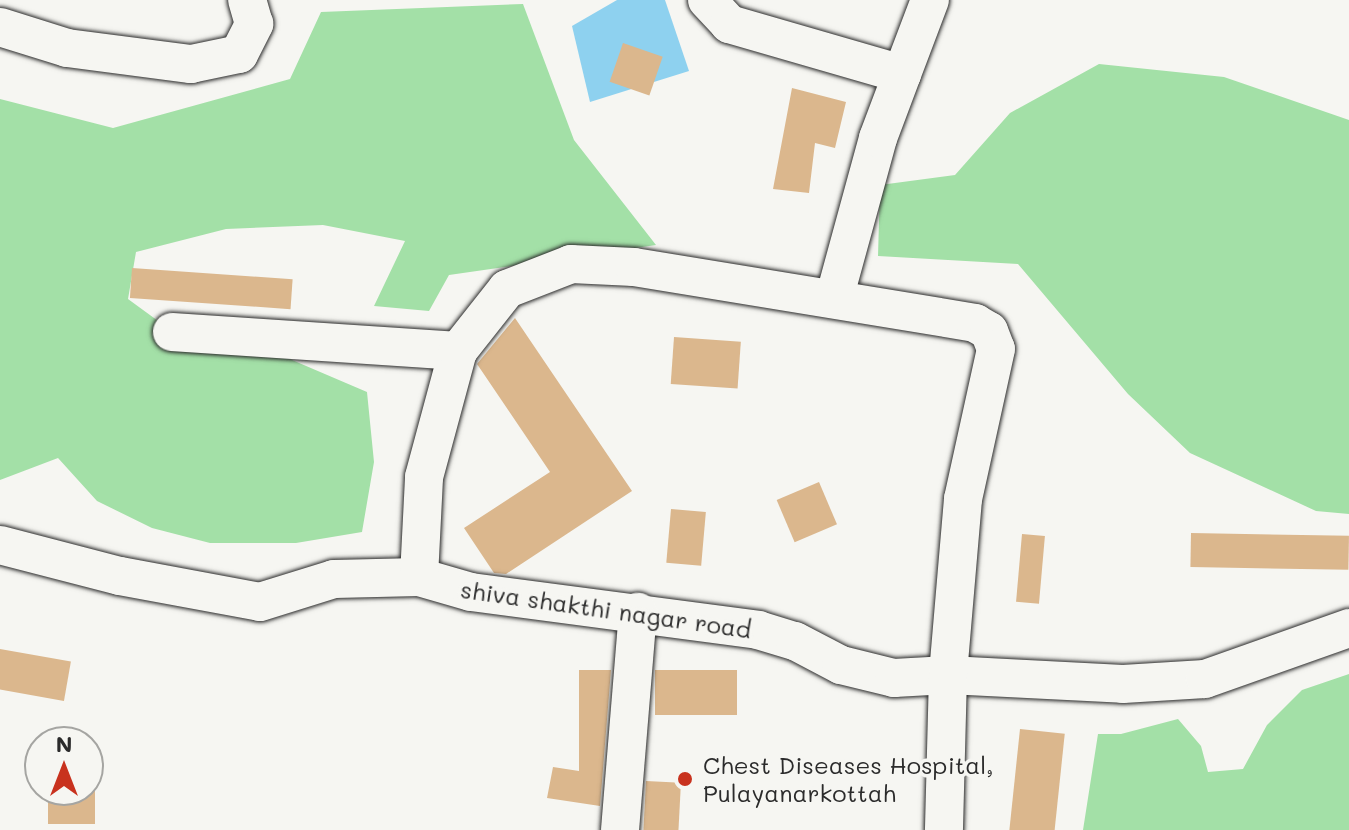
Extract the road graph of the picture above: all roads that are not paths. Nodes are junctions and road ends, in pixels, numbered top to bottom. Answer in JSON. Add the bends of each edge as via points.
{"nodes":[{"id":1,"x":247,"y":0,"type":"edge"},
{"id":2,"x":707,"y":0,"type":"edge"},
{"id":3,"x":930,"y":0,"type":"edge"},
{"id":4,"x":0,"y":27,"type":"edge"},
{"id":5,"x":902,"y":74,"type":"junction"},
{"id":6,"x":834,"y":299,"type":"junction"},
{"id":7,"x":172,"y":332,"type":"dead end"},
{"id":8,"x":458,"y":351,"type":"junction"},
{"id":9,"x":0,"y":545,"type":"edge"},
{"id":10,"x":419,"y":577,"type":"junction"},
{"id":11,"x":638,"y":612,"type":"junction"},
{"id":12,"x":1349,"y":628,"type":"edge"},
{"id":13,"x":948,"y":675,"type":"junction"},
{"id":14,"x":620,"y":830,"type":"edge"},
{"id":15,"x":944,"y":830,"type":"edge"}],
"edges":[{"from":1,"to":4,"type":"street","via":[[254,24],[239,54],[191,64],[67,48]]},
{"from":2,"to":5,"type":"street","via":[[729,24]]},
{"from":3,"to":5,"type":"street"},
{"from":5,"to":6,"type":"street","via":[[878,138]]},
{"from":6,"to":8,"type":"street","via":[[634,267],[571,264],[507,289]]},
{"from":6,"to":13,"type":"street","via":[[975,323],[989,331],[996,349],[963,499]]},
{"from":7,"to":8,"type":"street"},
{"from":8,"to":10,"type":"street","via":[[424,477]]},
{"from":9,"to":10,"type":"street","name":"shiva shakthi nagar road","via":[[120,576],[260,602],[334,579]]},
{"from":10,"to":11,"type":"street","name":"shiva shakthi nagar road","via":[[471,592]]},
{"from":11,"to":13,"type":"street","name":"shiva shakthi nagar road","via":[[758,630],[795,641],[841,665],[894,678]]},
{"from":11,"to":14,"type":"street"},
{"from":12,"to":13,"type":"street","name":"shiva shakthi nagar road","via":[[1205,679],[1123,684]]},
{"from":13,"to":15,"type":"street"}]}
